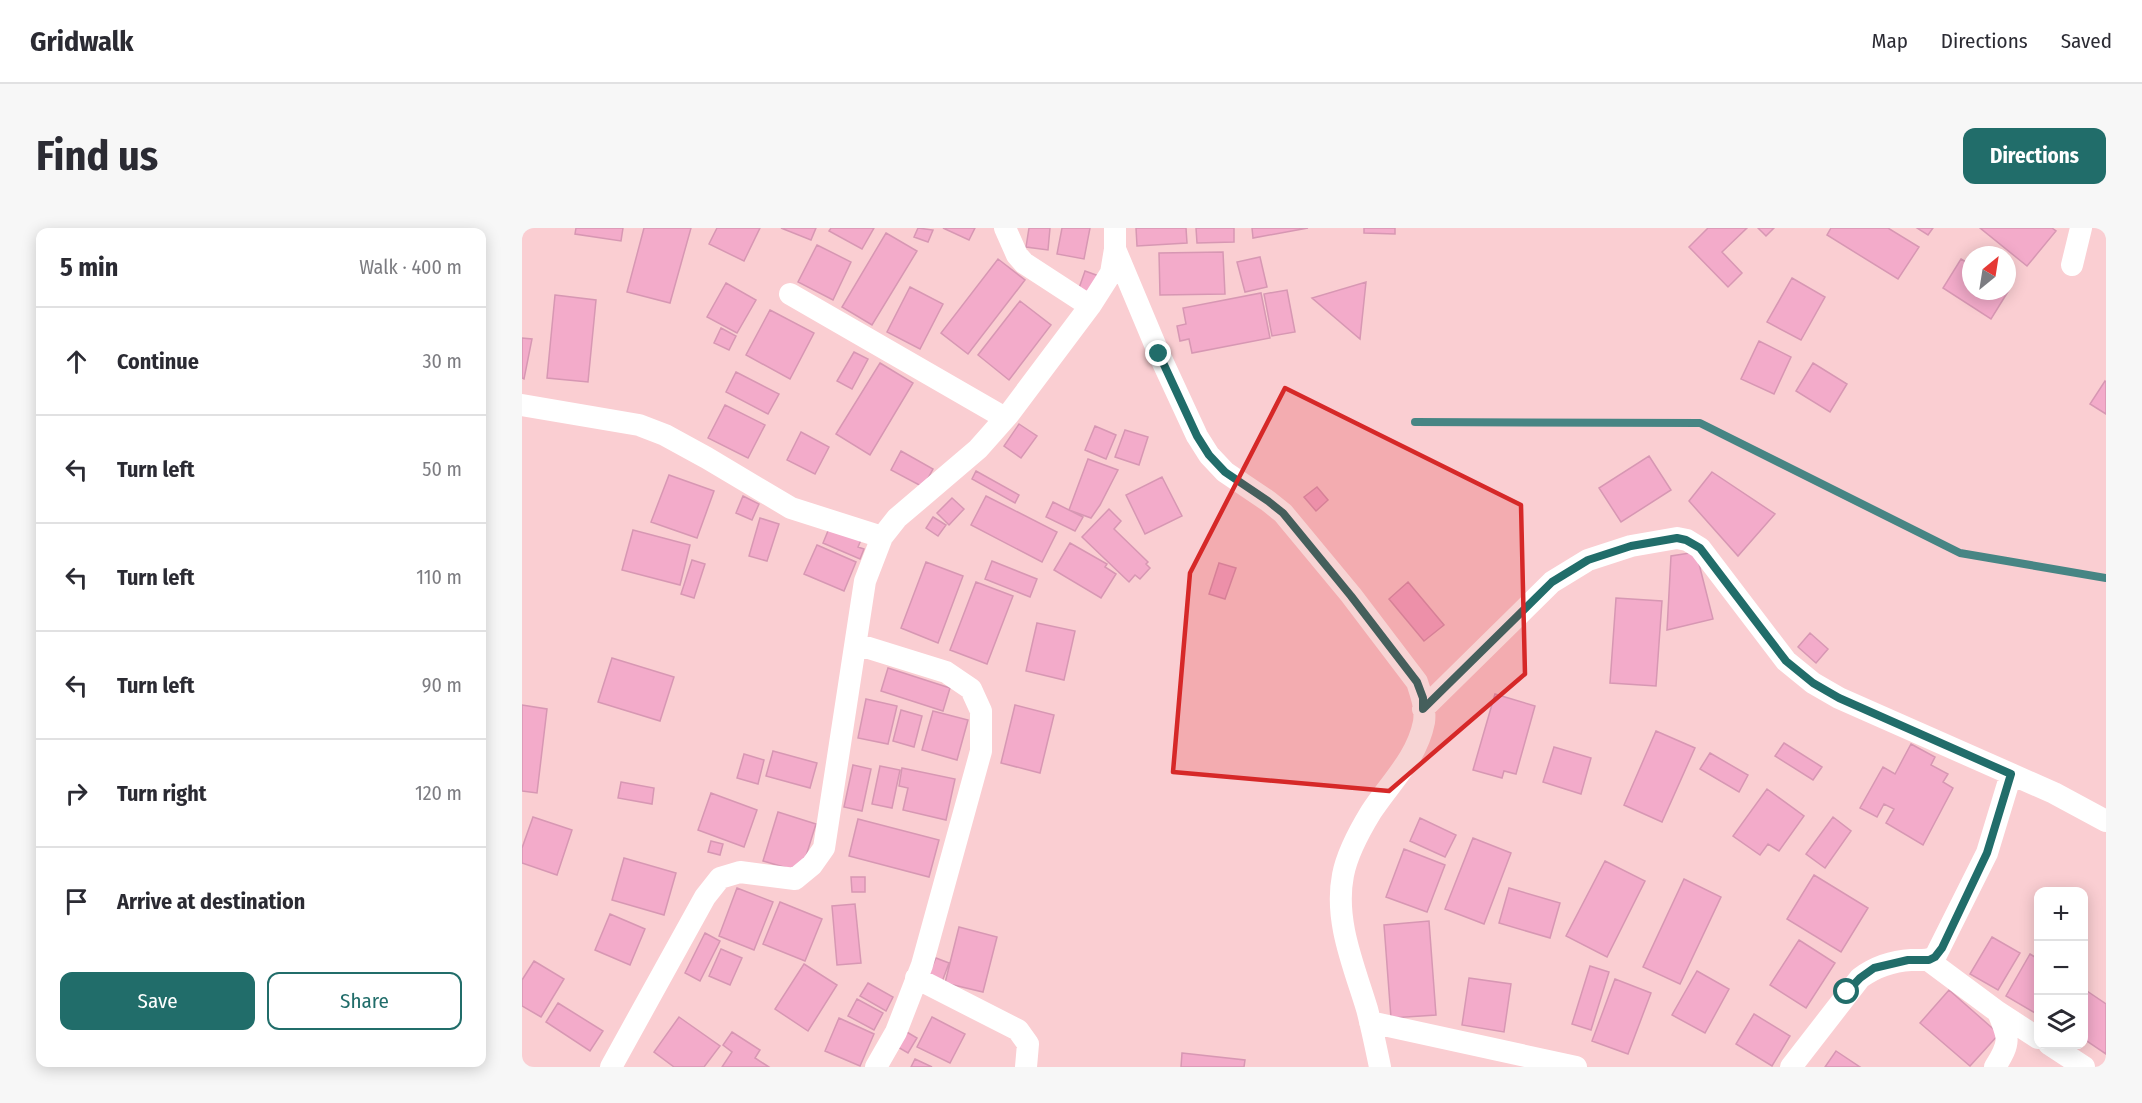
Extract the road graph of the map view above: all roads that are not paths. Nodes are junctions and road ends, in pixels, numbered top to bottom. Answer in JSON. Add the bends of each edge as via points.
{"nodes":[{"id":1,"x":1005,"y":228,"type":"edge"},
{"id":2,"x":2081,"y":228,"type":"edge"},
{"id":3,"x":1115,"y":238,"type":"edge"},
{"id":4,"x":2072,"y":265,"type":"dead end"},
{"id":5,"x":790,"y":294,"type":"dead end"},
{"id":6,"x":1090,"y":306,"type":"junction"},
{"id":7,"x":522,"y":405,"type":"edge"},
{"id":8,"x":1005,"y":418,"type":"junction"},
{"id":9,"x":882,"y":537,"type":"junction"},
{"id":10,"x":856,"y":644,"type":"junction"},
{"id":11,"x":1423,"y":709,"type":"junction"},
{"id":12,"x":2011,"y":774,"type":"junction"},
{"id":13,"x":2106,"y":821,"type":"edge"},
{"id":14,"x":1929,"y":960,"type":"junction"},
{"id":15,"x":916,"y":978,"type":"junction"},
{"id":16,"x":1998,"y":1012,"type":"junction"},
{"id":17,"x":1370,"y":1022,"type":"junction"},
{"id":18,"x":2034,"y":1035,"type":"edge"},
{"id":19,"x":2057,"y":1049,"type":"edge"},
{"id":20,"x":611,"y":1067,"type":"edge"},
{"id":21,"x":876,"y":1067,"type":"edge"},
{"id":22,"x":1026,"y":1067,"type":"edge"},
{"id":23,"x":1380,"y":1067,"type":"edge"},
{"id":24,"x":1576,"y":1067,"type":"edge"},
{"id":25,"x":1791,"y":1067,"type":"edge"},
{"id":26,"x":1995,"y":1067,"type":"edge"},
{"id":27,"x":2084,"y":1067,"type":"edge"}],
"edges":[{"from":1,"to":6,"type":"street","via":[[1024,263]]},
{"from":2,"to":4,"type":"street"},
{"from":3,"to":6,"type":"street","via":[[1112,273]]},
{"from":3,"to":11,"type":"street","via":[[1159,354],[1209,455],[1225,472],[1283,513],[1417,682]]},
{"from":5,"to":8,"type":"street"},
{"from":6,"to":8,"type":"street"},
{"from":7,"to":9,"type":"street","via":[[639,425],[707,458],[790,508]]},
{"from":8,"to":9,"type":"street","via":[[978,449],[897,518]]},
{"from":9,"to":10,"type":"street","via":[[865,581]]},
{"from":10,"to":15,"type":"street","via":[[946,672],[970,689],[981,711],[981,751]]},
{"from":10,"to":20,"type":"street","via":[[824,848],[795,879],[740,872],[720,878],[705,897]]},
{"from":11,"to":12,"type":"street","via":[[1552,582],[1588,560],[1631,546],[1677,538],[1700,548],[1786,661],[1813,683]]},
{"from":11,"to":17,"type":"street","via":[[1424,720],[1413,751],[1403,771],[1371,812],[1342,875],[1341,913],[1348,955]]},
{"from":12,"to":13,"type":"street"},
{"from":12,"to":14,"type":"street","via":[[1987,853],[1942,948]]},
{"from":14,"to":16,"type":"street"},
{"from":14,"to":25,"type":"street","via":[[1908,960],[1874,968],[1860,978]]},
{"from":15,"to":21,"type":"street","via":[[896,1032]]},
{"from":15,"to":22,"type":"street","via":[[1018,1030],[1028,1044]]},
{"from":16,"to":18,"type":"street"},
{"from":16,"to":26,"type":"street","via":[[2008,1042]]},
{"from":17,"to":23,"type":"street"},
{"from":17,"to":24,"type":"street"},
{"from":19,"to":27,"type":"street"}]}
